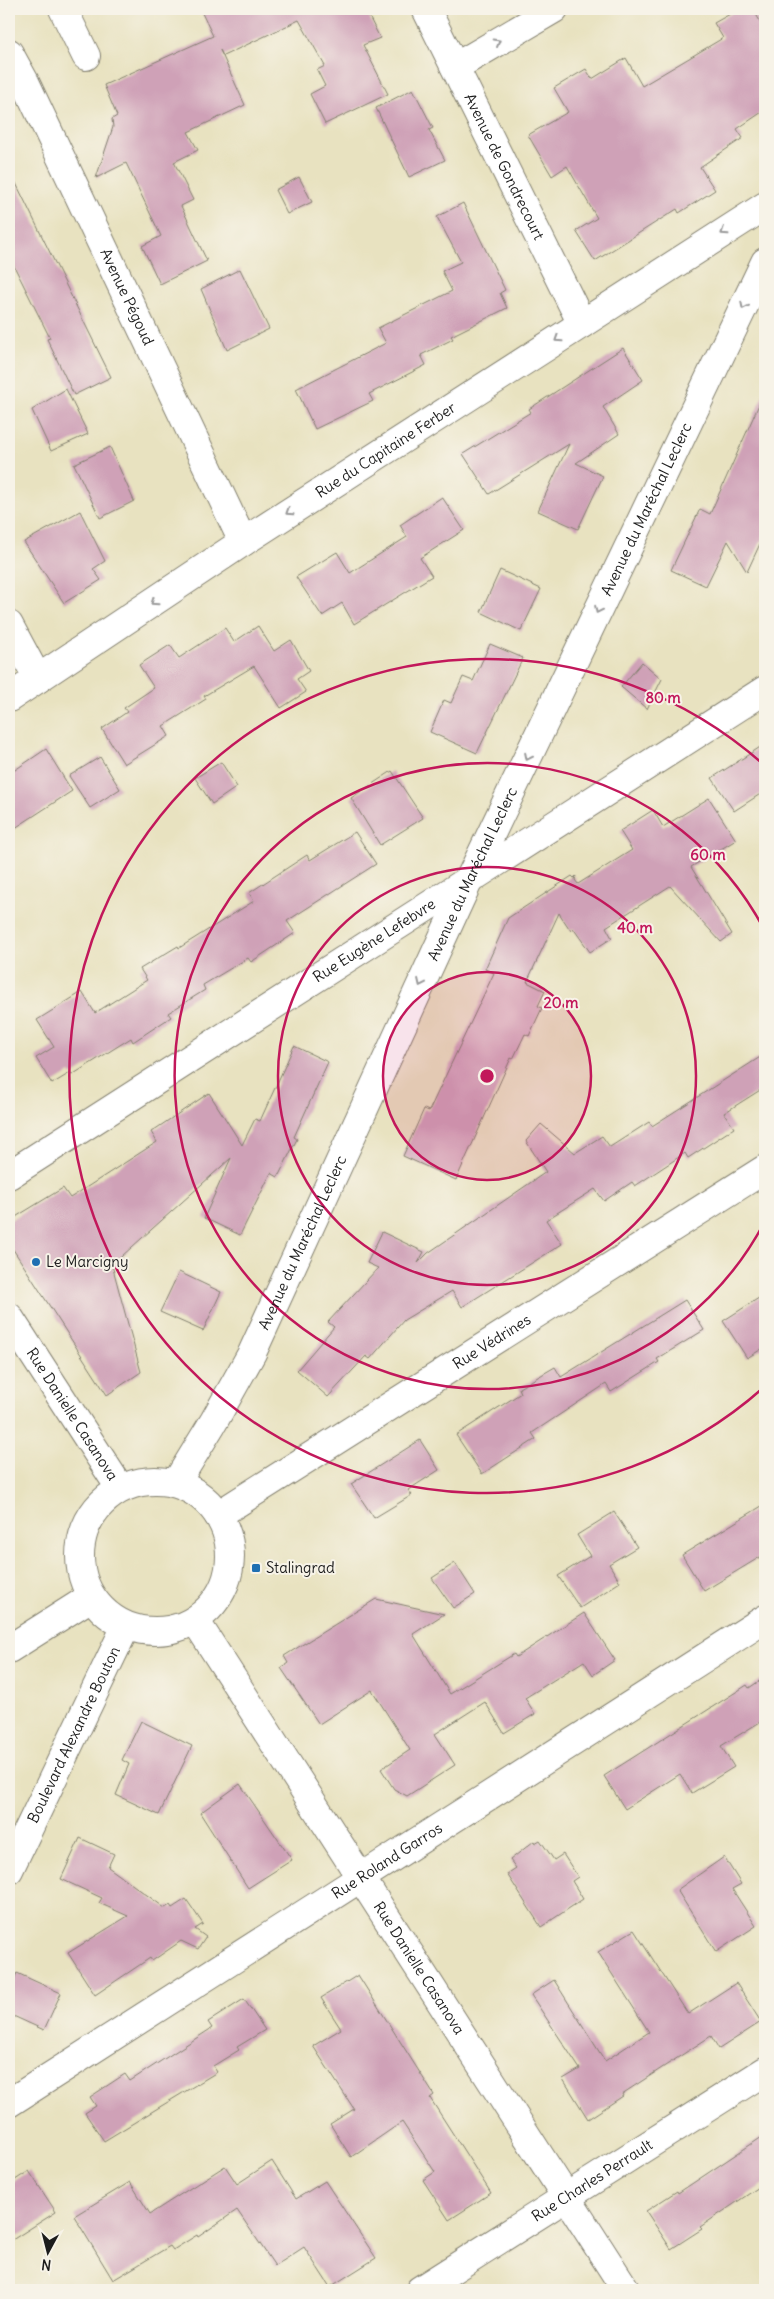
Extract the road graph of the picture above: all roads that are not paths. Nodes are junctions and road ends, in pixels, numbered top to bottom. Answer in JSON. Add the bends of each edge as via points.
{"nodes":[{"id":1,"x":63,"y":9,"type":"edge"},
{"id":2,"x":426,"y":9,"type":"edge"},
{"id":3,"x":554,"y":9,"type":"edge"},
{"id":4,"x":9,"y":53,"type":"edge"},
{"id":5,"x":86,"y":56,"type":"dead end"},
{"id":6,"x":455,"y":67,"type":"junction"},
{"id":7,"x":765,"y":206,"type":"edge"},
{"id":8,"x":765,"y":262,"type":"edge"},
{"id":9,"x":582,"y":324,"type":"junction"},
{"id":10,"x":243,"y":542,"type":"junction"},
{"id":11,"x":9,"y":625,"type":"edge"},
{"id":12,"x":38,"y":680,"type":"junction"},
{"id":13,"x":765,"y":690,"type":"edge"},
{"id":14,"x":9,"y":698,"type":"edge"},
{"id":15,"x":469,"y":880,"type":"junction"},
{"id":16,"x":765,"y":1169,"type":"edge"},
{"id":17,"x":9,"y":1175,"type":"edge"},
{"id":18,"x":9,"y":1316,"type":"edge"},
{"id":19,"x":176,"y":1483,"type":"junction"},
{"id":20,"x":120,"y":1488,"type":"junction"},
{"id":21,"x":218,"y":1515,"type":"junction"},
{"id":22,"x":91,"y":1597,"type":"junction"},
{"id":23,"x":195,"y":1620,"type":"junction"},
{"id":24,"x":765,"y":1620,"type":"edge"},
{"id":25,"x":126,"y":1626,"type":"junction"},
{"id":26,"x":9,"y":1650,"type":"edge"},
{"id":27,"x":9,"y":1870,"type":"edge"},
{"id":28,"x":362,"y":1877,"type":"junction"},
{"id":29,"x":765,"y":2071,"type":"edge"},
{"id":30,"x":9,"y":2103,"type":"edge"},
{"id":31,"x":566,"y":2197,"type":"junction"},
{"id":32,"x":420,"y":2290,"type":"edge"},
{"id":33,"x":626,"y":2290,"type":"edge"}],
"edges":[{"from":1,"to":5,"type":"street"},
{"from":2,"to":6,"type":"street","name":"Avenue de Gondrecourt"},
{"from":6,"to":3,"type":"street","one_way":true},
{"from":4,"to":10,"type":"street","name":"Avenue Pégoud"},
{"from":6,"to":9,"type":"street","name":"Avenue de Gondrecourt"},
{"from":7,"to":9,"type":"street","name":"Rue du Capitaine Ferber","one_way":true},
{"from":8,"to":15,"type":"street","name":"Avenue du Maréchal Leclerc","one_way":true},
{"from":9,"to":10,"type":"street","name":"Rue du Capitaine Ferber","one_way":true},
{"from":10,"to":12,"type":"street","name":"Rue du Capitaine Ferber","one_way":true},
{"from":11,"to":12,"type":"street"},
{"from":12,"to":14,"type":"street","name":"Rue du Capitaine Ferber"},
{"from":13,"to":15,"type":"street","name":"Rue Eugène Lefebvre"},
{"from":15,"to":17,"type":"street","name":"Rue Eugène Lefebvre"},
{"from":15,"to":19,"type":"street","name":"Avenue du Maréchal Leclerc","one_way":true,"via":[[252,1353]]},
{"from":16,"to":21,"type":"street","name":"Rue Védrines"},
{"from":18,"to":20,"type":"street","name":"Rue Danielle Casanova"},
{"from":19,"to":20,"type":"street","via":[[157,1480]]},
{"from":19,"to":21,"type":"street","via":[[200,1495]]},
{"from":20,"to":22,"type":"street","via":[[103,1501],[90,1518],[82,1537],[82,1579]]},
{"from":21,"to":23,"type":"street","via":[[228,1536],[231,1560],[226,1583],[214,1604]]},
{"from":22,"to":25,"type":"street","via":[[107,1614]]},
{"from":22,"to":26,"type":"street"},
{"from":23,"to":25,"type":"street","via":[[162,1632]]},
{"from":23,"to":28,"type":"street","name":"Rue Danielle Casanova"},
{"from":24,"to":28,"type":"street","name":"Rue Roland Garros"},
{"from":25,"to":27,"type":"street","name":"Boulevard Alexandre Bouton"},
{"from":28,"to":30,"type":"street","name":"Rue Roland Garros"},
{"from":28,"to":31,"type":"street","name":"Rue Danielle Casanova"},
{"from":29,"to":31,"type":"street","name":"Rue Charles Perrault"},
{"from":31,"to":32,"type":"street","name":"Rue Charles Perrault"},
{"from":31,"to":33,"type":"street","name":"Rue Danielle Casanova"}]}
